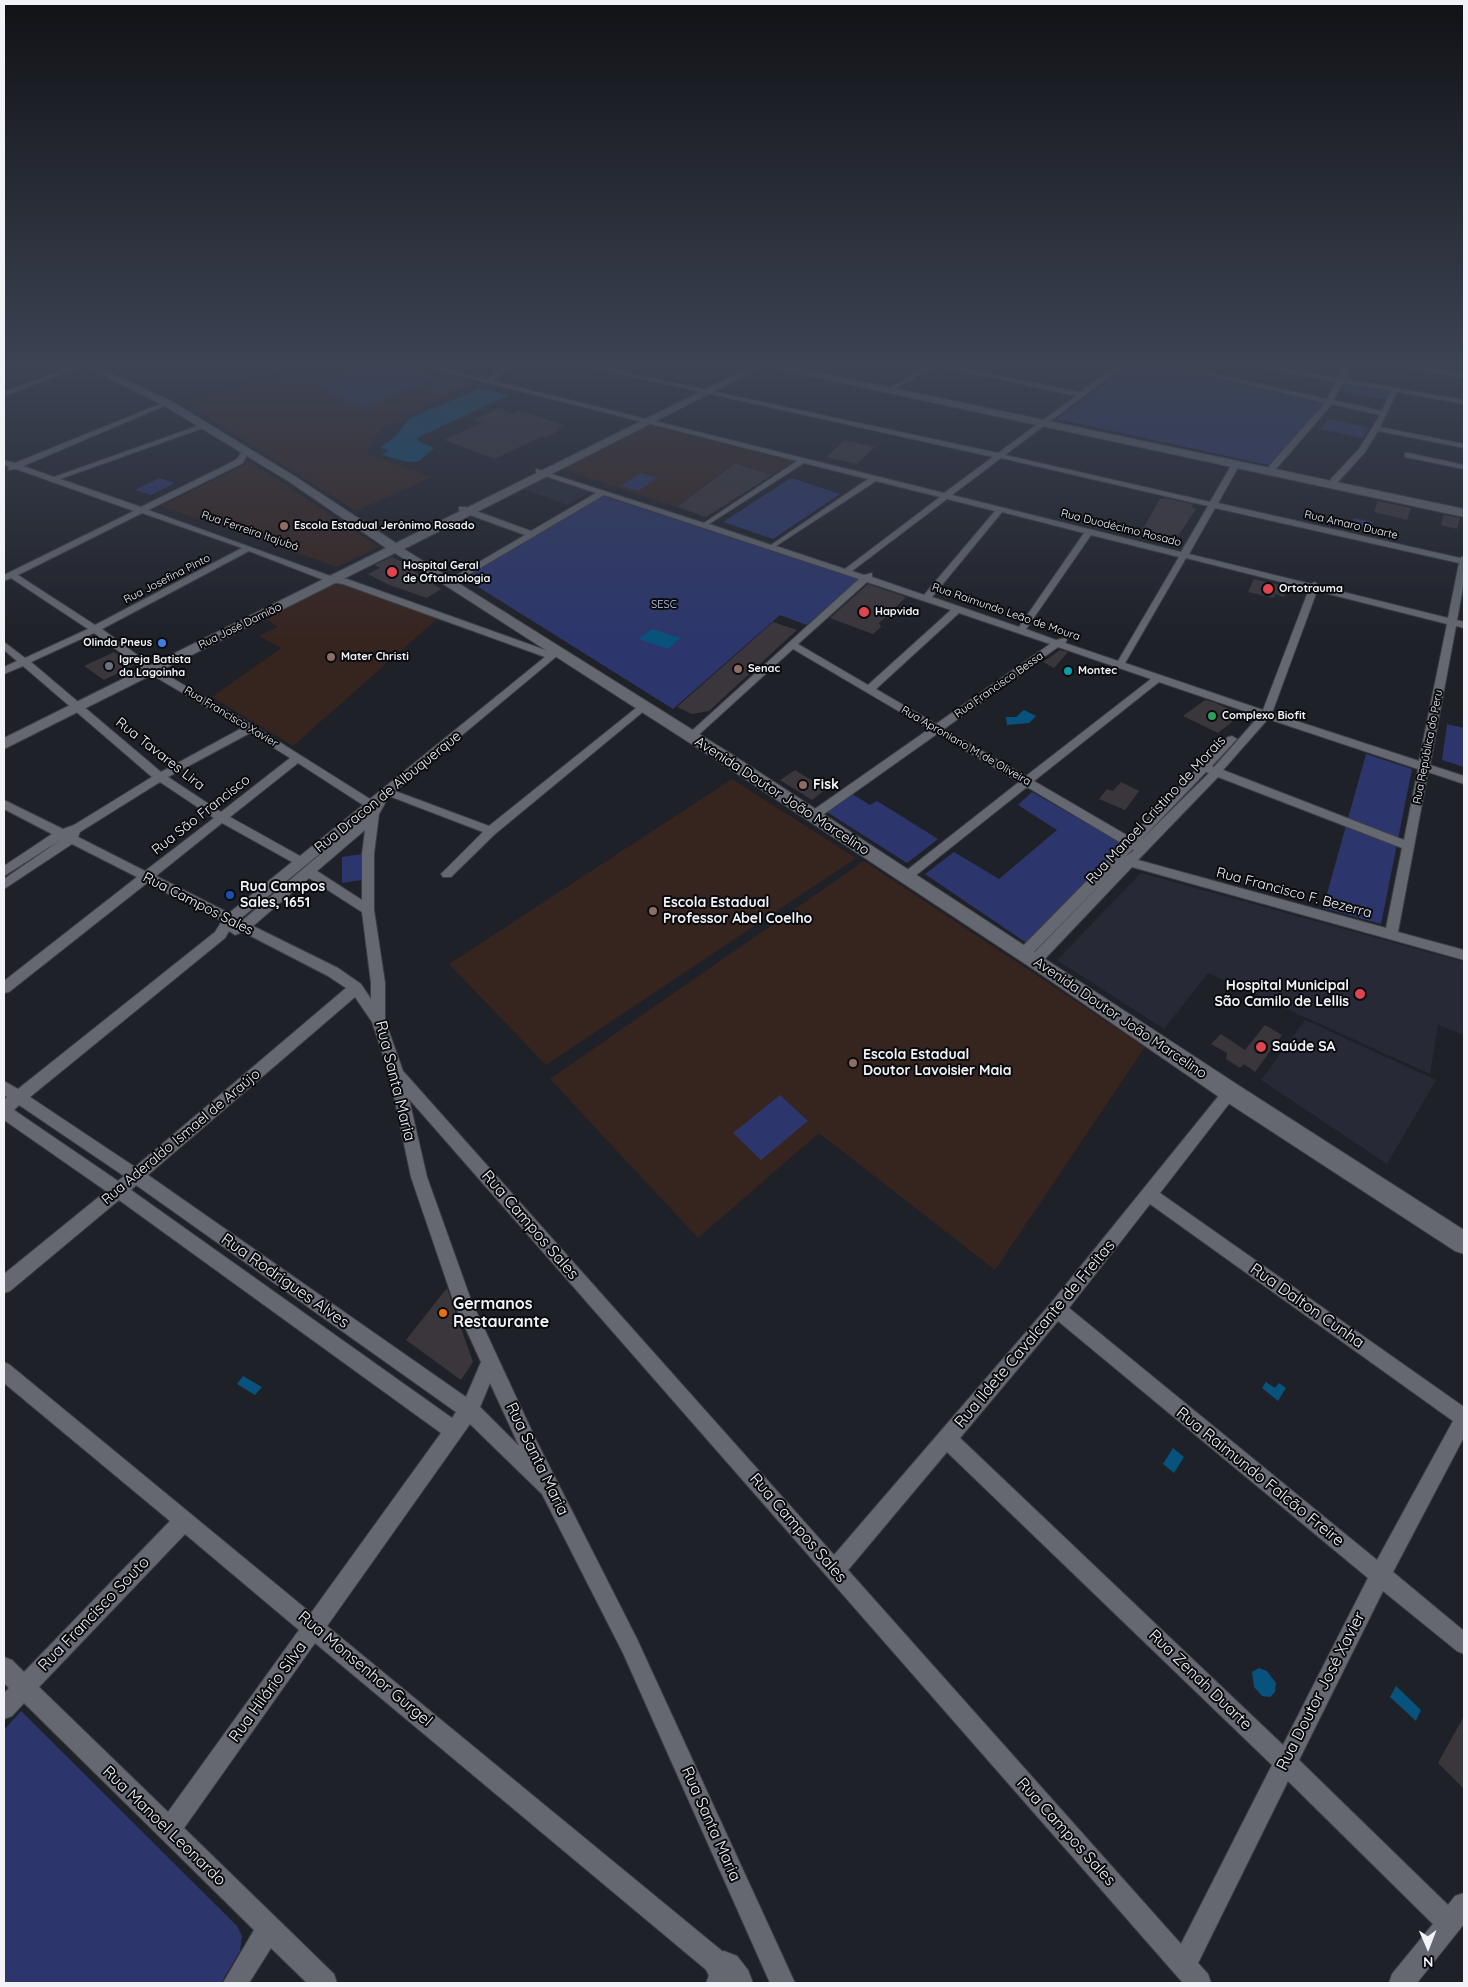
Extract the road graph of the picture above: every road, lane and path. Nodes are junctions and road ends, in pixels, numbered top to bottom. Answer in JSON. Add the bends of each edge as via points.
{"nodes":[{"id":1,"x":5,"y":459,"type":"edge"},
{"id":2,"x":33,"y":459,"type":"edge"},
{"id":3,"x":109,"y":459,"type":"edge"},
{"id":4,"x":242,"y":459,"type":"edge"},
{"id":5,"x":257,"y":459,"type":"edge"},
{"id":6,"x":569,"y":459,"type":"edge"},
{"id":7,"x":793,"y":459,"type":"edge"},
{"id":8,"x":801,"y":459,"type":"edge"},
{"id":9,"x":996,"y":459,"type":"edge"},
{"id":10,"x":1012,"y":459,"type":"edge"},
{"id":11,"x":1213,"y":459,"type":"edge"},
{"id":12,"x":1227,"y":459,"type":"edge"},
{"id":13,"x":1280,"y":459,"type":"edge"},
{"id":14,"x":1355,"y":459,"type":"edge"},
{"id":15,"x":1425,"y":459,"type":"edge"},
{"id":16,"x":802,"y":461,"type":"junction"},
{"id":17,"x":4,"y":462,"type":"edge"},
{"id":18,"x":1236,"y":464,"type":"junction"},
{"id":19,"x":18,"y":465,"type":"junction"},
{"id":20,"x":1464,"y":467,"type":"edge"},
{"id":21,"x":1272,"y":468,"type":"junction"},
{"id":22,"x":4,"y":470,"type":"edge"},
{"id":23,"x":545,"y":471,"type":"junction"},
{"id":24,"x":58,"y":477,"type":"junction"},
{"id":25,"x":873,"y":479,"type":"junction"},
{"id":26,"x":1334,"y":481,"type":"junction"},
{"id":27,"x":603,"y":492,"type":"junction"},
{"id":28,"x":946,"y":495,"type":"junction"},
{"id":29,"x":1213,"y":505,"type":"junction"},
{"id":30,"x":142,"y":508,"type":"junction"},
{"id":31,"x":469,"y":509,"type":"junction"},
{"id":32,"x":1000,"y":510,"type":"junction"},
{"id":33,"x":1464,"y":511,"type":"edge"},
{"id":34,"x":708,"y":522,"type":"junction"},
{"id":35,"x":534,"y":532,"type":"junction"},
{"id":36,"x":1089,"y":532,"type":"junction"},
{"id":37,"x":775,"y":544,"type":"junction"},
{"id":38,"x":393,"y":547,"type":"junction"},
{"id":39,"x":250,"y":548,"type":"junction"},
{"id":40,"x":1185,"y":554,"type":"junction"},
{"id":41,"x":1464,"y":561,"type":"edge"},
{"id":42,"x":849,"y":569,"type":"junction"},
{"id":43,"x":7,"y":576,"type":"edge"},
{"id":44,"x":335,"y":577,"type":"junction"},
{"id":45,"x":868,"y":577,"type":"junction"},
{"id":46,"x":450,"y":582,"type":"junction"},
{"id":47,"x":1310,"y":585,"type":"junction"},
{"id":48,"x":928,"y":597,"type":"junction"},
{"id":49,"x":958,"y":609,"type":"junction"},
{"id":50,"x":1452,"y":620,"type":"junction"},
{"id":51,"x":1464,"y":621,"type":"edge"},
{"id":52,"x":1464,"y":625,"type":"edge"},
{"id":53,"x":1024,"y":627,"type":"junction"},
{"id":54,"x":95,"y":629,"type":"junction"},
{"id":55,"x":1057,"y":641,"type":"junction"},
{"id":56,"x":793,"y":642,"type":"junction"},
{"id":57,"x":4,"y":645,"type":"edge"},
{"id":58,"x":556,"y":653,"type":"junction"},
{"id":59,"x":4,"y":654,"type":"edge"},
{"id":60,"x":1123,"y":661,"type":"junction"},
{"id":61,"x":20,"y":663,"type":"junction"},
{"id":62,"x":148,"y":668,"type":"junction"},
{"id":63,"x":4,"y":671,"type":"edge"},
{"id":64,"x":1158,"y":678,"type":"junction"},
{"id":65,"x":872,"y":687,"type":"junction"},
{"id":66,"x":74,"y":706,"type":"junction"},
{"id":67,"x":644,"y":706,"type":"junction"},
{"id":68,"x":1263,"y":711,"type":"junction"},
{"id":69,"x":936,"y":726,"type":"junction"},
{"id":70,"x":250,"y":728,"type":"junction"},
{"id":71,"x":4,"y":737,"type":"edge"},
{"id":72,"x":690,"y":737,"type":"junction"},
{"id":73,"x":4,"y":744,"type":"edge"},
{"id":74,"x":298,"y":758,"type":"junction"},
{"id":75,"x":1425,"y":764,"type":"junction"},
{"id":76,"x":1210,"y":770,"type":"junction"},
{"id":77,"x":1464,"y":774,"type":"edge"},
{"id":78,"x":160,"y":777,"type":"junction"},
{"id":79,"x":1031,"y":780,"type":"junction"},
{"id":80,"x":1464,"y":780,"type":"edge"},
{"id":81,"x":386,"y":794,"type":"junction"},
{"id":82,"x":4,"y":804,"type":"edge"},
{"id":83,"x":374,"y":809,"type":"junction"},
{"id":84,"x":809,"y":814,"type":"junction"},
{"id":85,"x":222,"y":818,"type":"junction"},
{"id":86,"x":491,"y":831,"type":"junction"},
{"id":87,"x":70,"y":834,"type":"junction"},
{"id":88,"x":1138,"y":844,"type":"junction"},
{"id":89,"x":1408,"y":846,"type":"junction"},
{"id":90,"x":1122,"y":860,"type":"junction"},
{"id":91,"x":305,"y":866,"type":"junction"},
{"id":92,"x":4,"y":872,"type":"edge"},
{"id":93,"x":446,"y":874,"type":"dead end"},
{"id":94,"x":146,"y":877,"type":"junction"},
{"id":95,"x":906,"y":877,"type":"junction"},
{"id":96,"x":4,"y":885,"type":"edge"},
{"id":97,"x":368,"y":910,"type":"junction"},
{"id":98,"x":230,"y":920,"type":"junction"},
{"id":99,"x":243,"y":926,"type":"junction"},
{"id":100,"x":220,"y":935,"type":"junction"},
{"id":101,"x":1391,"y":935,"type":"junction"},
{"id":102,"x":1464,"y":955,"type":"edge"},
{"id":103,"x":1029,"y":957,"type":"junction"},
{"id":104,"x":4,"y":988,"type":"edge"},
{"id":105,"x":356,"y":988,"type":"junction"},
{"id":106,"x":378,"y":1020,"type":"junction"},
{"id":107,"x":396,"y":1073,"type":"junction"},
{"id":108,"x":4,"y":1087,"type":"edge"},
{"id":109,"x":1230,"y":1092,"type":"junction"},
{"id":110,"x":19,"y":1097,"type":"junction"},
{"id":111,"x":4,"y":1111,"type":"edge"},
{"id":112,"x":136,"y":1176,"type":"junction"},
{"id":113,"x":118,"y":1191,"type":"junction"},
{"id":114,"x":1150,"y":1195,"type":"junction"},
{"id":115,"x":1464,"y":1243,"type":"edge"},
{"id":116,"x":4,"y":1286,"type":"edge"},
{"id":117,"x":1057,"y":1309,"type":"junction"},
{"id":118,"x":490,"y":1362,"type":"junction"},
{"id":119,"x":4,"y":1371,"type":"edge"},
{"id":120,"x":469,"y":1410,"type":"junction"},
{"id":121,"x":1464,"y":1418,"type":"edge"},
{"id":122,"x":454,"y":1431,"type":"junction"},
{"id":123,"x":947,"y":1439,"type":"junction"},
{"id":124,"x":552,"y":1492,"type":"junction"},
{"id":125,"x":184,"y":1520,"type":"junction"},
{"id":126,"x":835,"y":1570,"type":"junction"},
{"id":127,"x":1380,"y":1575,"type":"junction"},
{"id":128,"x":314,"y":1627,"type":"junction"},
{"id":129,"x":1464,"y":1644,"type":"edge"},
{"id":130,"x":4,"y":1668,"type":"edge"},
{"id":131,"x":23,"y":1687,"type":"junction"},
{"id":132,"x":4,"y":1708,"type":"edge"},
{"id":133,"x":1285,"y":1762,"type":"junction"},
{"id":134,"x":169,"y":1830,"type":"junction"},
{"id":135,"x":1457,"y":1915,"type":"edge"},
{"id":136,"x":269,"y":1929,"type":"junction"},
{"id":137,"x":1184,"y":1965,"type":"junction"},
{"id":138,"x":726,"y":1978,"type":"edge"},
{"id":139,"x":235,"y":1983,"type":"edge"},
{"id":140,"x":325,"y":1983,"type":"edge"},
{"id":141,"x":783,"y":1983,"type":"edge"},
{"id":142,"x":1199,"y":1983,"type":"edge"},
{"id":143,"x":1401,"y":1983,"type":"edge"}],
"edges":[{"from":1,"to":19,"type":"street","name":"Rua Ferreira Itajubá"},
{"from":2,"to":19,"type":"street"},
{"from":3,"to":24,"type":"street"},
{"from":4,"to":30,"type":"street"},
{"from":5,"to":38,"type":"street","name":"Avenida Doutor João Marcelino"},
{"from":6,"to":23,"type":"street","name":"Rua José Damião"},
{"from":7,"to":16,"type":"street","name":"Rua Duodécimo Rosado"},
{"from":8,"to":28,"type":"street","name":"Rua Duodécimo Rosado"},
{"from":9,"to":28,"type":"street"},
{"from":10,"to":29,"type":"street","name":"Rua Amaro Duarte"},
{"from":11,"to":18,"type":"street"},
{"from":12,"to":21,"type":"street"},
{"from":13,"to":21,"type":"street"},
{"from":14,"to":26,"type":"street"},
{"from":15,"to":20,"type":"street"},
{"from":16,"to":25,"type":"street","name":"Rua Duodécimo Rosado"},
{"from":16,"to":34,"type":"street"},
{"from":17,"to":19,"type":"street","name":"Rua Ferreira Itajubá"},
{"from":18,"to":29,"type":"street"},
{"from":18,"to":33,"type":"street"},
{"from":19,"to":22,"type":"street"},
{"from":19,"to":24,"type":"street","name":"Rua Ferreira Itajubá"},
{"from":19,"to":30,"type":"street","name":"Rua Ferreira Itajubá"},
{"from":21,"to":26,"type":"street"},
{"from":23,"to":27,"type":"street","name":"Rua Raimundo Leão de Moura"},
{"from":23,"to":31,"type":"street","name":"Rua José Damião"},
{"from":23,"to":34,"type":"street","name":"Rua Raimundo Leão de Moura"},
{"from":24,"to":30,"type":"street","name":"Rua Ferreira Itajubá"},
{"from":25,"to":28,"type":"street","name":"Rua Duodécimo Rosado"},
{"from":25,"to":37,"type":"street"},
{"from":26,"to":33,"type":"street"},
{"from":27,"to":35,"type":"street"},
{"from":27,"to":45,"type":"street","name":"Rua Raimundo Leão de Moura"},
{"from":28,"to":32,"type":"street","name":"Rua Duodécimo Rosado"},
{"from":28,"to":40,"type":"street","name":"Rua Duodécimo Rosado"},
{"from":28,"to":42,"type":"street"},
{"from":29,"to":40,"type":"street"},
{"from":29,"to":41,"type":"street","name":"Rua Amaro Duarte"},
{"from":30,"to":39,"type":"street","name":"Rua Ferreira Itajubá"},
{"from":30,"to":43,"type":"street"},
{"from":30,"to":44,"type":"street","name":"Rua Ferreira Itajubá"},
{"from":31,"to":35,"type":"street"},
{"from":31,"to":38,"type":"street","name":"Rua José Damião"},
{"from":32,"to":36,"type":"street","name":"Rua Duodécimo Rosado"},
{"from":32,"to":48,"type":"street"},
{"from":34,"to":37,"type":"street","name":"Rua Raimundo Leão de Moura"},
{"from":35,"to":46,"type":"street"},
{"from":36,"to":40,"type":"street","name":"Rua Duodécimo Rosado"},
{"from":36,"to":53,"type":"street"},
{"from":37,"to":42,"type":"street","name":"Rua Raimundo Leão de Moura"},
{"from":38,"to":44,"type":"street","name":"Rua José Damião"},
{"from":38,"to":46,"type":"street","name":"Avenida Doutor João Marcelino"},
{"from":39,"to":44,"type":"street","name":"Rua Ferreira Itajubá"},
{"from":39,"to":54,"type":"street","name":"Rua Josefina Pinto"},
{"from":40,"to":47,"type":"street","name":"Rua Duodécimo Rosado"},
{"from":40,"to":60,"type":"street"},
{"from":41,"to":50,"type":"street","name":"Rua República do Peru"},
{"from":42,"to":45,"type":"street","name":"Rua Raimundo Leão de Moura"},
{"from":43,"to":54,"type":"street","name":"Rua Francisco Xavier"},
{"from":44,"to":58,"type":"street","name":"Rua Ferreira Itajubá"},
{"from":44,"to":62,"type":"street","name":"Rua José Damião"},
{"from":45,"to":48,"type":"street","name":"Rua Raimundo Leão de Moura"},
{"from":45,"to":56,"type":"street"},
{"from":46,"to":58,"type":"street","name":"Avenida Doutor João Marcelino"},
{"from":47,"to":50,"type":"street","name":"Rua Duodécimo Rosado"},
{"from":47,"to":68,"type":"street","name":"Rua Manoel Cristino de Morais"},
{"from":48,"to":49,"type":"street","name":"Rua Raimundo Leão de Moura"},
{"from":48,"to":53,"type":"street","name":"Rua Raimundo Leão de Moura"},
{"from":49,"to":55,"type":"street","name":"Rua Raimundo Leão de Moura"},
{"from":49,"to":65,"type":"street"},
{"from":50,"to":51,"type":"street","name":"Rua Duodécimo Rosado"},
{"from":50,"to":52,"type":"street","name":"Rua Duodécimo Rosado"},
{"from":50,"to":75,"type":"street","name":"Rua República do Peru"},
{"from":53,"to":55,"type":"street","name":"Rua Raimundo Leão de Moura"},
{"from":54,"to":61,"type":"street","name":"Rua Josefina Pinto"},
{"from":54,"to":62,"type":"street","name":"Rua Francisco Xavier"},
{"from":55,"to":60,"type":"street","name":"Rua Raimundo Leão de Moura"},
{"from":55,"to":64,"type":"street","name":"Rua Raimundo Leão de Moura"},
{"from":55,"to":69,"type":"street","name":"Rua Francisco Bessa"},
{"from":56,"to":65,"type":"street","name":"Rua Aproniano M. de Oliveira"},
{"from":56,"to":72,"type":"street"},
{"from":57,"to":61,"type":"street"},
{"from":58,"to":67,"type":"street","name":"Avenida Doutor João Marcelino"},
{"from":58,"to":81,"type":"street","name":"Rua Dracon de Albuquerque"},
{"from":59,"to":61,"type":"street"},
{"from":60,"to":68,"type":"street","name":"Rua Raimundo Leão de Moura"},
{"from":61,"to":63,"type":"street","name":"Rua Josefina Pinto"},
{"from":61,"to":66,"type":"street","name":"Rua Tavares Lira"},
{"from":62,"to":66,"type":"street","name":"Rua José Damião"},
{"from":62,"to":70,"type":"street","name":"Rua Francisco Xavier"},
{"from":64,"to":68,"type":"street","name":"Rua Raimundo Leão de Moura"},
{"from":64,"to":79,"type":"street"},
{"from":65,"to":69,"type":"street","name":"Rua Aproniano M. de Oliveira"},
{"from":66,"to":71,"type":"street","name":"Rua José Damião"},
{"from":66,"to":73,"type":"street","name":"Rua José Damião"},
{"from":66,"to":78,"type":"street","name":"Rua Tavares Lira"},
{"from":67,"to":72,"type":"street","name":"Avenida Doutor João Marcelino"},
{"from":67,"to":86,"type":"street"},
{"from":68,"to":75,"type":"street","name":"Rua Raimundo Leão de Moura"},
{"from":68,"to":76,"type":"street","name":"Rua Manoel Cristino de Morais"},
{"from":69,"to":79,"type":"street","name":"Rua Aproniano M. de Oliveira"},
{"from":69,"to":84,"type":"street","name":"Rua Francisco Bessa"},
{"from":70,"to":74,"type":"street","name":"Rua Francisco Xavier"},
{"from":70,"to":78,"type":"street"},
{"from":72,"to":84,"type":"street","name":"Avenida Doutor João Marcelino"},
{"from":74,"to":83,"type":"street","name":"Rua Francisco Xavier"},
{"from":74,"to":85,"type":"street","name":"Rua São Francisco"},
{"from":75,"to":77,"type":"street","name":"Rua Raimundo Leão de Moura"},
{"from":75,"to":80,"type":"street","name":"Rua Raimundo Leão de Moura"},
{"from":75,"to":89,"type":"street","name":"Rua República do Peru"},
{"from":76,"to":88,"type":"street","name":"Rua Manoel Cristino de Morais"},
{"from":76,"to":89,"type":"street"},
{"from":78,"to":85,"type":"street","name":"Rua Tavares Lira"},
{"from":78,"to":87,"type":"street"},
{"from":79,"to":88,"type":"street","name":"Rua Aproniano M. de Oliveira"},
{"from":79,"to":95,"type":"street"},
{"from":81,"to":83,"type":"street","name":"Rua Santa Maria"},
{"from":81,"to":86,"type":"street"},
{"from":82,"to":87,"type":"street","name":"Rua Campos Sales"},
{"from":83,"to":91,"type":"street","name":"Rua Dracon de Albuquerque","via":[[363,825]]},
{"from":83,"to":97,"type":"street","name":"Rua Santa Maria","via":[[368,854]]},
{"from":84,"to":95,"type":"street","name":"Avenida Doutor João Marcelino"},
{"from":85,"to":91,"type":"street","name":"Rua Tavares Lira"},
{"from":85,"to":94,"type":"street","name":"Rua São Francisco"},
{"from":86,"to":93,"type":"street"},
{"from":87,"to":92,"type":"street"},
{"from":87,"to":94,"type":"street","name":"Rua Campos Sales"},
{"from":87,"to":96,"type":"street"},
{"from":88,"to":90,"type":"street","name":"Rua Manoel Cristino de Morais"},
{"from":89,"to":101,"type":"street","name":"Rua República do Peru"},
{"from":90,"to":101,"type":"street","name":"Rua Francisco F. Bezerra"},
{"from":90,"to":103,"type":"street","name":"Rua Manoel Cristino de Morais"},
{"from":91,"to":97,"type":"street"},
{"from":91,"to":98,"type":"street","name":"Rua Dracon de Albuquerque"},
{"from":91,"to":99,"type":"street","name":"Rua Dracon de Albuquerque"},
{"from":94,"to":98,"type":"street","name":"Rua Campos Sales"},
{"from":94,"to":104,"type":"street","name":"Rua São Francisco"},
{"from":95,"to":103,"type":"street","name":"Avenida Doutor João Marcelino"},
{"from":97,"to":106,"type":"street","name":"Rua Santa Maria","via":[[378,975]]},
{"from":98,"to":99,"type":"street","name":"Rua Campos Sales"},
{"from":98,"to":100,"type":"street","name":"Rua Dracon de Albuquerque"},
{"from":99,"to":100,"type":"street","name":"Rua Dracon de Albuquerque"},
{"from":99,"to":105,"type":"street","name":"Rua Campos Sales","via":[[333,972]]},
{"from":100,"to":110,"type":"street","name":"Rua Dracon de Albuquerque"},
{"from":101,"to":102,"type":"street","name":"Rua Francisco F. Bezerra"},
{"from":103,"to":109,"type":"street","name":"Avenida Doutor João Marcelino"},
{"from":105,"to":106,"type":"street","name":"Rua Campos Sales"},
{"from":105,"to":112,"type":"street","name":"Rua Aderaldo Ismael de Araújo"},
{"from":106,"to":107,"type":"street","name":"Rua Santa Maria"},
{"from":107,"to":118,"type":"street","name":"Rua Santa Maria","via":[[419,1177],[463,1303]]},
{"from":107,"to":126,"type":"street","name":"Rua Campos Sales"},
{"from":108,"to":110,"type":"street","name":"Rua Rodrigues Alves"},
{"from":109,"to":114,"type":"street","name":"Rua Ildete Cavalcante de Freitas"},
{"from":109,"to":115,"type":"street","name":"Avenida Doutor João Marcelino"},
{"from":110,"to":111,"type":"street","name":"Rua Dracon de Albuquerque"},
{"from":110,"to":112,"type":"street","name":"Rua Rodrigues Alves"},
{"from":111,"to":113,"type":"street","name":"Rua Rodrigues Alves"},
{"from":112,"to":113,"type":"street","name":"Rua Aderaldo Ismael de Araújo"},
{"from":112,"to":120,"type":"street","name":"Rua Rodrigues Alves"},
{"from":113,"to":116,"type":"street","name":"Rua Aderaldo Ismael de Araújo"},
{"from":113,"to":122,"type":"street","name":"Rua Rodrigues Alves"},
{"from":114,"to":117,"type":"street","name":"Rua Ildete Cavalcante de Freitas"},
{"from":114,"to":121,"type":"street","name":"Rua Dalton Cunha"},
{"from":117,"to":123,"type":"street","name":"Rua Ildete Cavalcante de Freitas"},
{"from":117,"to":127,"type":"street","name":"Rua Raimundo Falcão Freire"},
{"from":118,"to":120,"type":"street","name":"Rua Hilário Silva"},
{"from":118,"to":124,"type":"street","name":"Rua Santa Maria"},
{"from":119,"to":125,"type":"street","name":"Rua Monsenhor Gurgel"},
{"from":120,"to":122,"type":"street","name":"Rua Hilário Silva"},
{"from":120,"to":124,"type":"street","name":"Rua Rodrigues Alves"},
{"from":121,"to":127,"type":"street","name":"Rua Doutor José Xavier"},
{"from":122,"to":128,"type":"street","name":"Rua Hilário Silva"},
{"from":123,"to":126,"type":"street","name":"Rua Ildete Cavalcante de Freitas"},
{"from":123,"to":133,"type":"street","name":"Rua Zenah Duarte"},
{"from":124,"to":141,"type":"street","name":"Rua Santa Maria","via":[[630,1646]]},
{"from":125,"to":128,"type":"street","name":"Rua Monsenhor Gurgel"},
{"from":125,"to":131,"type":"street","name":"Rua Francisco Souto"},
{"from":126,"to":137,"type":"street","name":"Rua Campos Sales"},
{"from":127,"to":129,"type":"street","name":"Rua Raimundo Falcão Freire"},
{"from":127,"to":133,"type":"street","name":"Rua Doutor José Xavier"},
{"from":128,"to":134,"type":"street","name":"Rua Hilário Silva"},
{"from":128,"to":138,"type":"street","name":"Rua Monsenhor Gurgel"},
{"from":130,"to":131,"type":"street","name":"Rua Manoel Leonardo"},
{"from":131,"to":132,"type":"street","name":"Rua Francisco Souto"},
{"from":131,"to":134,"type":"street","name":"Rua Manoel Leonardo"},
{"from":133,"to":135,"type":"street","name":"Rua Zenah Duarte"},
{"from":133,"to":137,"type":"street","name":"Rua Doutor José Xavier"},
{"from":134,"to":136,"type":"street","name":"Rua Manoel Leonardo"},
{"from":135,"to":143,"type":"street"},
{"from":136,"to":139,"type":"street"},
{"from":136,"to":140,"type":"street","name":"Rua Manoel Leonardo"},
{"from":137,"to":142,"type":"street","name":"Rua Campos Sales"}]}
